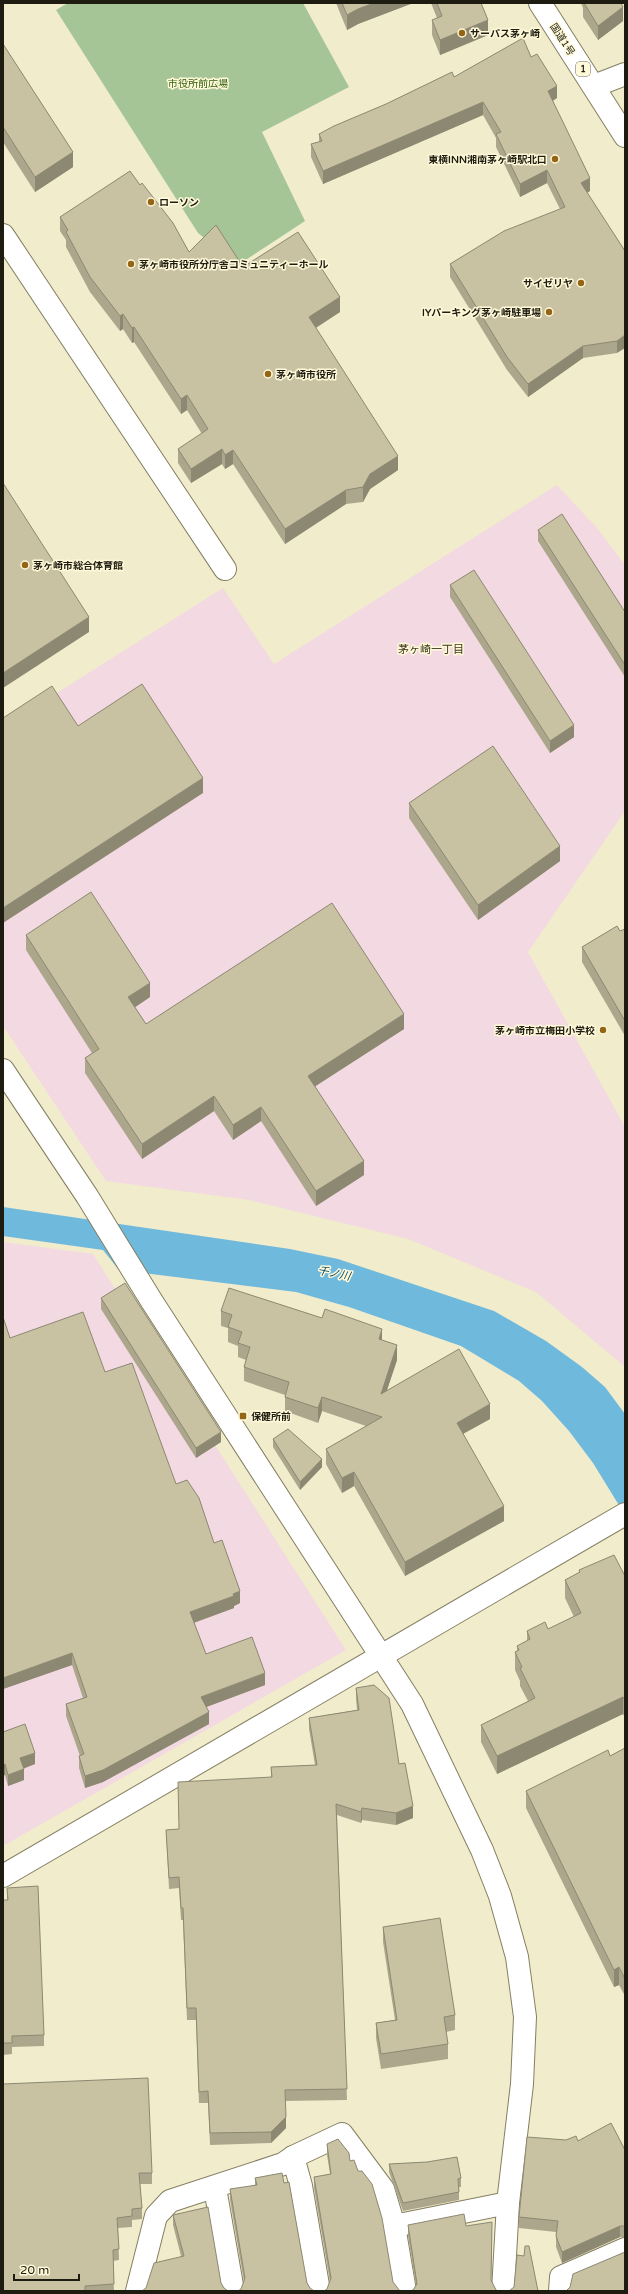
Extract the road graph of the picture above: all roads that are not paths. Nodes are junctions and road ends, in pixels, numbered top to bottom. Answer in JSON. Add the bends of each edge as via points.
{"nodes":[{"id":1,"x":540,"y":3,"type":"edge"},
{"id":2,"x":625,"y":74,"type":"edge"},
{"id":3,"x":594,"y":86,"type":"junction"},
{"id":4,"x":625,"y":136,"type":"edge"},
{"id":5,"x":3,"y":235,"type":"edge"},
{"id":6,"x":225,"y":569,"type":"dead end"},
{"id":7,"x":3,"y":1070,"type":"edge"},
{"id":8,"x":618,"y":1518,"type":"edge"},
{"id":9,"x":382,"y":1656,"type":"junction"},
{"id":10,"x":3,"y":1876,"type":"edge"},
{"id":11,"x":293,"y":2157,"type":"junction"},
{"id":12,"x":215,"y":2188,"type":"junction"},
{"id":13,"x":508,"y":2203,"type":"junction"},
{"id":14,"x":394,"y":2226,"type":"junction"},
{"id":15,"x":625,"y":2249,"type":"edge"},
{"id":16,"x":137,"y":2291,"type":"edge"},
{"id":17,"x":233,"y":2291,"type":"edge"},
{"id":18,"x":319,"y":2291,"type":"edge"},
{"id":19,"x":405,"y":2291,"type":"edge"},
{"id":20,"x":503,"y":2291,"type":"edge"},
{"id":21,"x":560,"y":2291,"type":"edge"}],
"edges":[{"from":1,"to":3,"type":"main road","name":"国道1号","number":"1"},
{"from":2,"to":3,"type":"main road"},
{"from":3,"to":4,"type":"main road","name":"国道1号","number":"1"},
{"from":5,"to":6,"type":"main road"},
{"from":7,"to":9,"type":"main road","via":[[87,1196],[151,1300]]},
{"from":8,"to":9,"type":"main road"},
{"from":9,"to":10,"type":"main road"},
{"from":9,"to":13,"type":"main road","via":[[412,1704],[482,1850],[500,1896],[517,1956],[525,2017],[522,2084]]},
{"from":11,"to":12,"type":"main road","via":[[282,2164]]},
{"from":11,"to":14,"type":"main road","via":[[342,2134],[383,2189]]},
{"from":11,"to":18,"type":"main road","via":[[301,2186]]},
{"from":12,"to":16,"type":"main road","via":[[170,2202],[156,2216]]},
{"from":12,"to":17,"type":"main road"},
{"from":13,"to":14,"type":"main road"},
{"from":13,"to":20,"type":"main road"},
{"from":14,"to":19,"type":"main road"},
{"from":15,"to":21,"type":"main road","via":[[561,2277]]}]}
